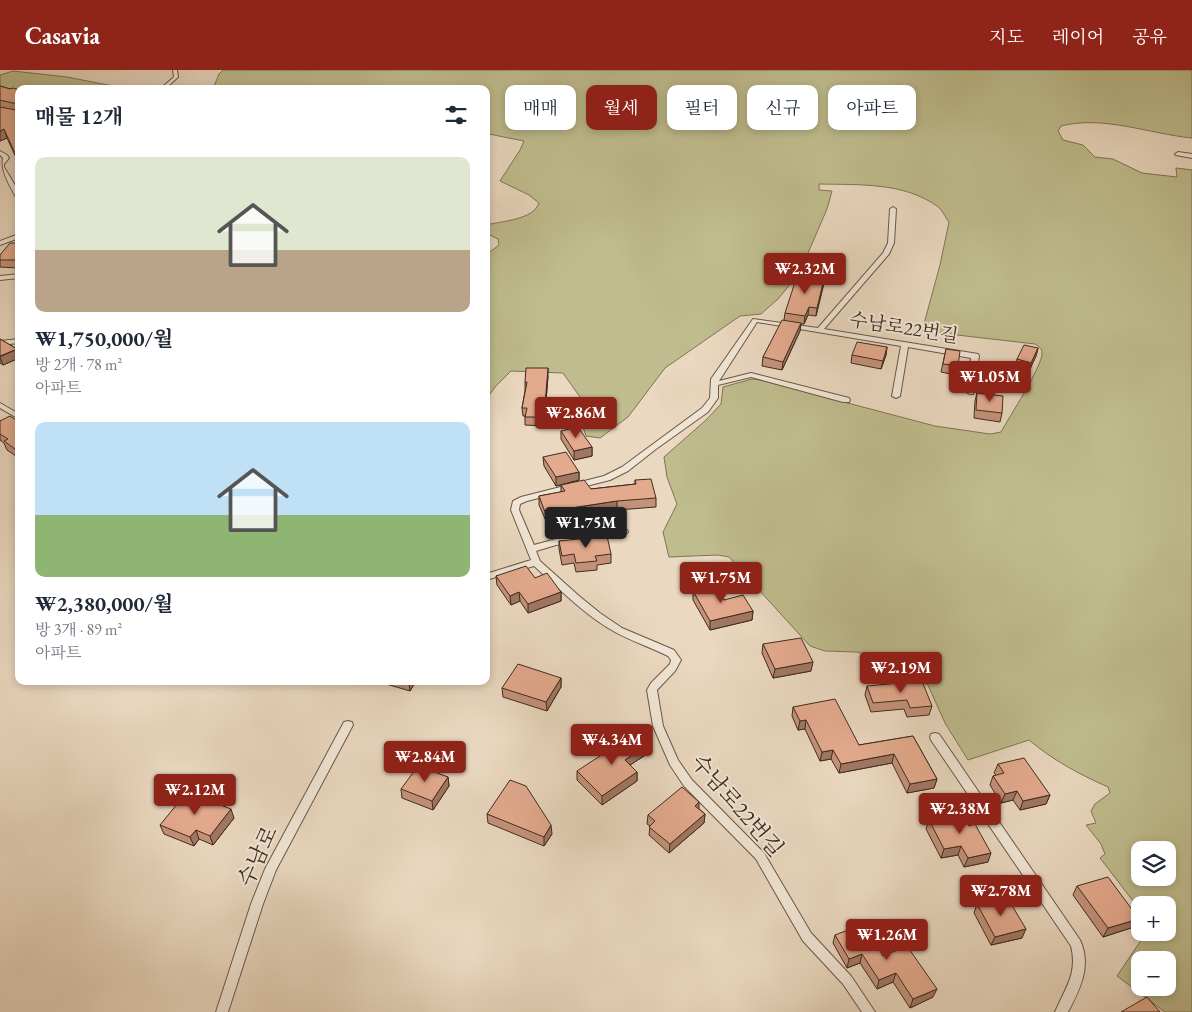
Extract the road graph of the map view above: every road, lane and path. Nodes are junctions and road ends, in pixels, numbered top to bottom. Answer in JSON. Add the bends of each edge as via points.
{"nodes":[{"id":1,"x":175,"y":70,"type":"edge"},
{"id":2,"x":167,"y":85,"type":"edge"},
{"id":3,"x":0,"y":153,"type":"edge"},
{"id":4,"x":1178,"y":154,"type":"dead end"},
{"id":5,"x":1192,"y":156,"type":"edge"},
{"id":6,"x":15,"y":190,"type":"edge"},
{"id":7,"x":893,"y":209,"type":"dead end"},
{"id":8,"x":15,"y":237,"type":"edge"},
{"id":9,"x":0,"y":243,"type":"edge"},
{"id":10,"x":15,"y":276,"type":"edge"},
{"id":11,"x":0,"y":278,"type":"edge"},
{"id":12,"x":819,"y":331,"type":"junction"},
{"id":13,"x":15,"y":341,"type":"edge"},
{"id":14,"x":0,"y":343,"type":"edge"},
{"id":15,"x":905,"y":345,"type":"junction"},
{"id":16,"x":715,"y":384,"type":"junction"},
{"id":17,"x":970,"y":392,"type":"dead end"},
{"id":18,"x":896,"y":396,"type":"dead end"},
{"id":19,"x":846,"y":400,"type":"dead end"},
{"id":20,"x":0,"y":405,"type":"edge"},
{"id":21,"x":15,"y":415,"type":"edge"},
{"id":22,"x":624,"y":532,"type":"dead end"},
{"id":23,"x":531,"y":549,"type":"junction"},
{"id":24,"x":536,"y":562,"type":"junction"},
{"id":25,"x":490,"y":576,"type":"edge"},
{"id":26,"x":348,"y":725,"type":"dead end"},
{"id":27,"x":935,"y":737,"type":"dead end"},
{"id":28,"x":222,"y":1012,"type":"edge"},
{"id":29,"x":869,"y":1012,"type":"edge"},
{"id":30,"x":1061,"y":1012,"type":"edge"}],
"edges":[{"from":1,"to":2,"type":"lane","via":[[176,77]]},
{"from":3,"to":6,"type":"lane","via":[[6,158],[1,167]]},
{"from":4,"to":5,"type":"lane"},
{"from":7,"to":12,"type":"lane","via":[[886,254]]},
{"from":8,"to":9,"type":"lane"},
{"from":10,"to":11,"type":"lane"},
{"from":12,"to":15,"type":"lane","name":"수남로22번길"},
{"from":12,"to":16,"type":"lane","name":"수남로22번길","via":[[755,320],[715,379]]},
{"from":13,"to":14,"type":"lane"},
{"from":15,"to":17,"type":"lane","name":"수남로22번길","via":[[975,356]]},
{"from":15,"to":18,"type":"lane"},
{"from":16,"to":19,"type":"lane","via":[[751,375]]},
{"from":16,"to":23,"type":"lane","name":"수남로22번길","via":[[714,398],[705,410],[625,469],[607,478],[524,499],[516,504],[514,510]]},
{"from":20,"to":21,"type":"lane"},
{"from":22,"to":23,"type":"lane"},
{"from":23,"to":24,"type":"lane","name":"수남로22번길"},
{"from":24,"to":25,"type":"lane"},
{"from":24,"to":29,"type":"lane","name":"수남로22번길","via":[[596,615],[618,629],[671,653],[676,660],[674,666],[652,690],[658,726],[674,762],[704,802],[760,856],[808,937]]},
{"from":26,"to":28,"type":"lane","name":"수남로","via":[[271,869]]},
{"from":27,"to":30,"type":"lane","via":[[1076,944],[1081,968]]}]}
